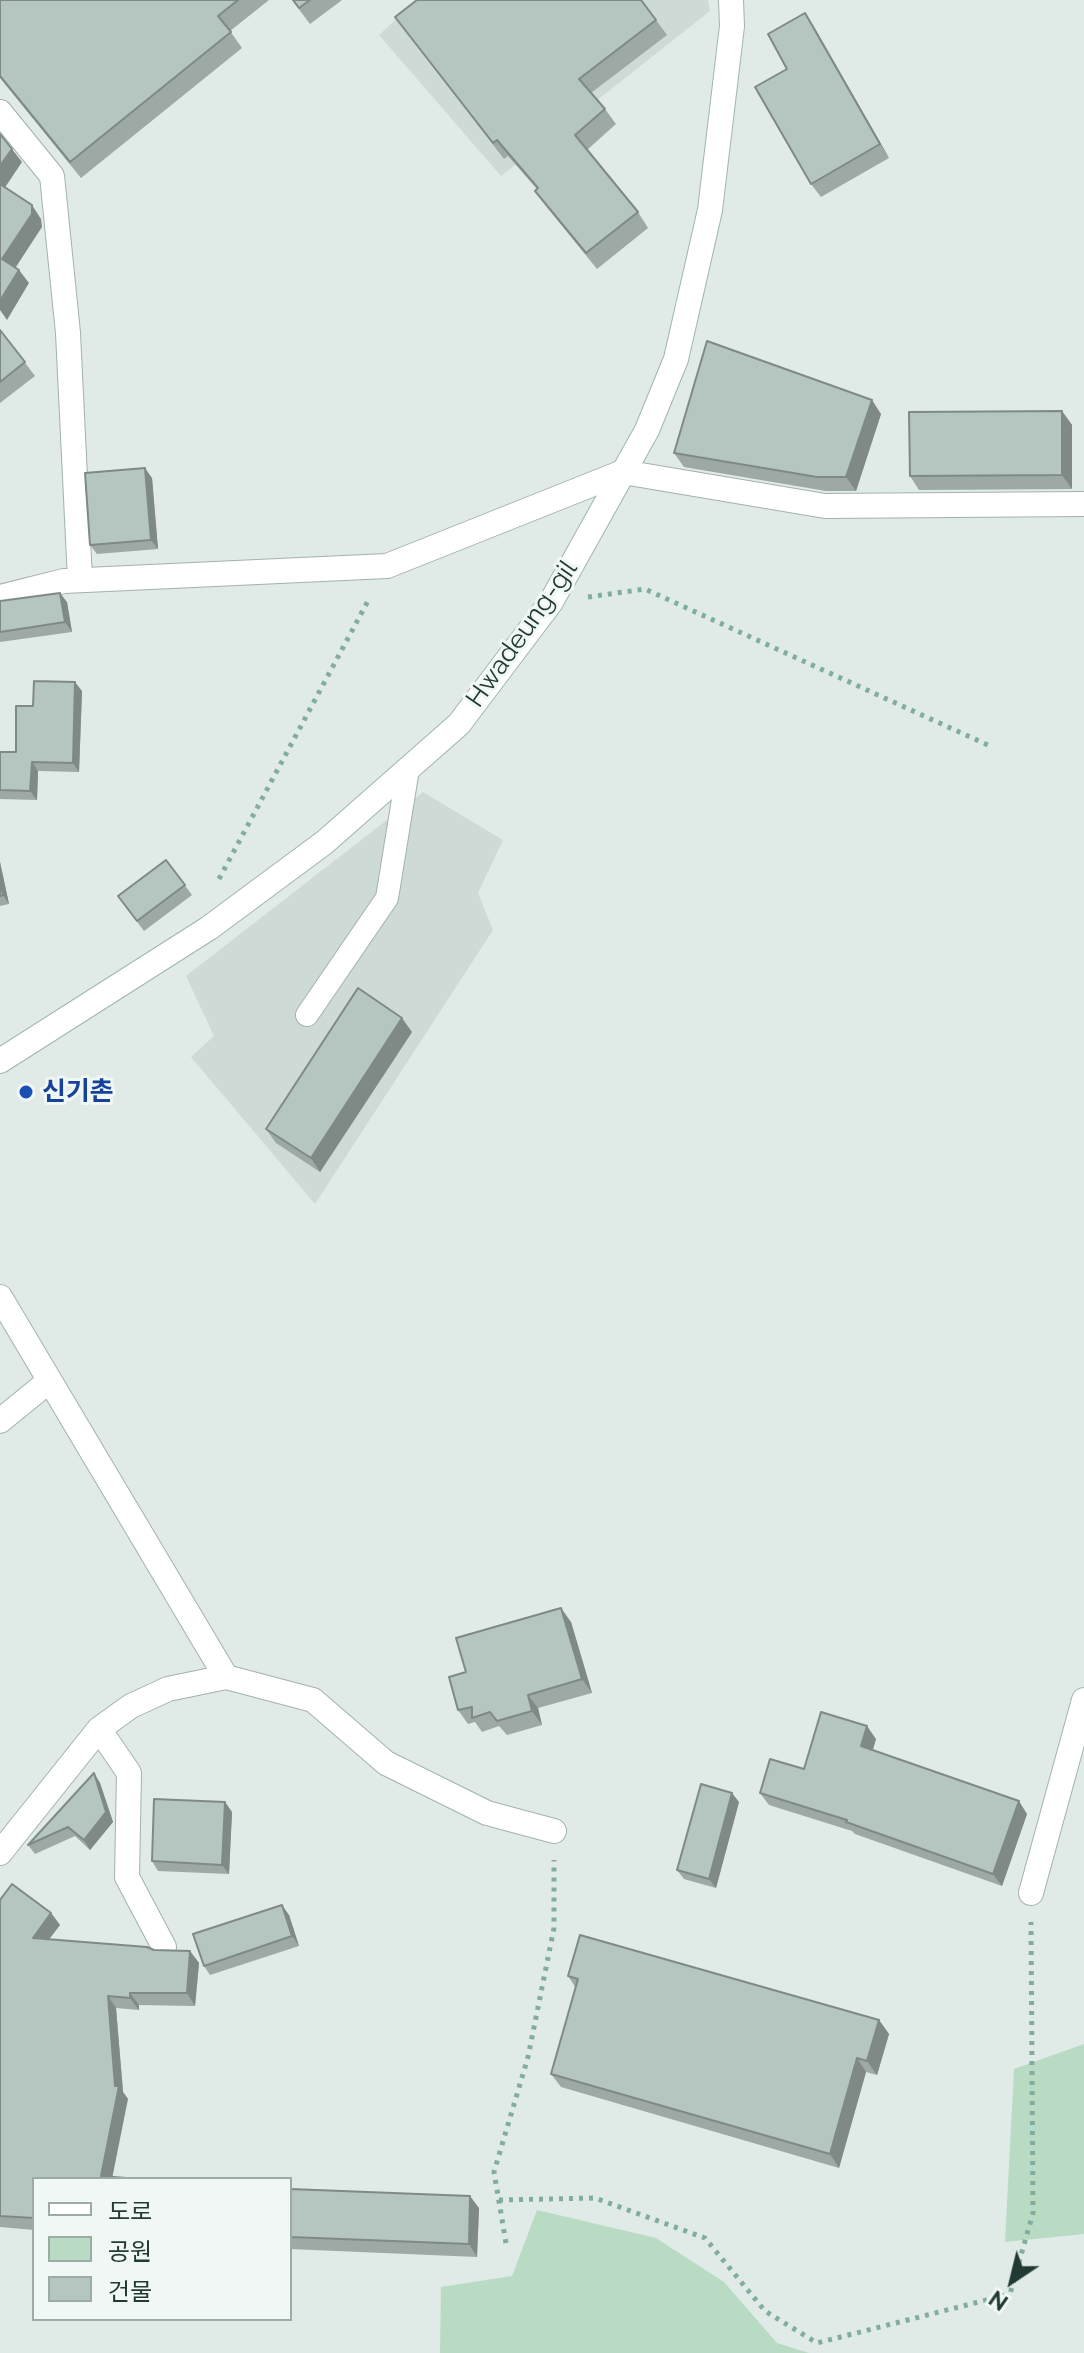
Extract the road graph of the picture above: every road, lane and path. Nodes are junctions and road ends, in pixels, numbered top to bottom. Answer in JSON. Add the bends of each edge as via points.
{"nodes":[{"id":1,"x":731,"y":0,"type":"edge"},
{"id":2,"x":0,"y":112,"type":"edge"},
{"id":3,"x":623,"y":472,"type":"junction"},
{"id":4,"x":1084,"y":504,"type":"edge"},
{"id":5,"x":387,"y":566,"type":"junction"},
{"id":6,"x":80,"y":580,"type":"junction"},
{"id":7,"x":0,"y":597,"type":"edge"},
{"id":8,"x":551,"y":602,"type":"junction"},
{"id":9,"x":990,"y":746,"type":"dead end"},
{"id":10,"x":408,"y":769,"type":"junction"},
{"id":11,"x":216,"y":886,"type":"dead end"},
{"id":12,"x":307,"y":1015,"type":"dead end"},
{"id":13,"x":0,"y":1061,"type":"edge"},
{"id":14,"x":0,"y":1297,"type":"edge"},
{"id":15,"x":49,"y":1381,"type":"junction"},
{"id":16,"x":0,"y":1421,"type":"edge"},
{"id":17,"x":226,"y":1677,"type":"junction"},
{"id":18,"x":1084,"y":1700,"type":"edge"},
{"id":19,"x":99,"y":1729,"type":"junction"},
{"id":20,"x":554,"y":1831,"type":"joint"},
{"id":21,"x":0,"y":1853,"type":"edge"},
{"id":22,"x":1031,"y":1893,"type":"joint"},
{"id":23,"x":164,"y":1947,"type":"edge"},
{"id":24,"x":499,"y":2200,"type":"junction"},
{"id":25,"x":506,"y":2243,"type":"dead end"}],
"edges":[{"from":1,"to":3,"type":"street","name":"Hwadeung-gil","via":[[710,210],[700,255],[676,359]]},
{"from":2,"to":6,"type":"street","via":[[52,176],[68,333]]},
{"from":3,"to":4,"type":"street","via":[[825,506]]},
{"from":3,"to":5,"type":"street"},
{"from":3,"to":8,"type":"street","name":"Hwadeung-gil"},
{"from":5,"to":6,"type":"street"},
{"from":5,"to":11,"type":"path"},
{"from":6,"to":7,"type":"street"},
{"from":8,"to":9,"type":"path","via":[[645,589]]},
{"from":8,"to":10,"type":"street","name":"Hwadeung-gil","via":[[459,724]]},
{"from":10,"to":12,"type":"lane","via":[[387,898]]},
{"from":10,"to":13,"type":"street","name":"Hwadeung-gil","via":[[325,842],[209,928]]},
{"from":14,"to":15,"type":"street"},
{"from":15,"to":16,"type":"street"},
{"from":15,"to":17,"type":"street"},
{"from":17,"to":19,"type":"street","via":[[168,1689]]},
{"from":17,"to":20,"type":"street","via":[[313,1700],[386,1763],[487,1813]]},
{"from":18,"to":22,"type":"street"},
{"from":19,"to":21,"type":"street"},
{"from":19,"to":23,"type":"street","via":[[129,1773],[127,1877]]},
{"from":20,"to":24,"type":"path","via":[[554,1928],[528,2057],[494,2172]]},
{"from":22,"to":24,"type":"path","via":[[1033,2213],[1010,2294],[817,2343],[765,2311],[705,2238],[595,2198]]},
{"from":24,"to":25,"type":"path"}]}
